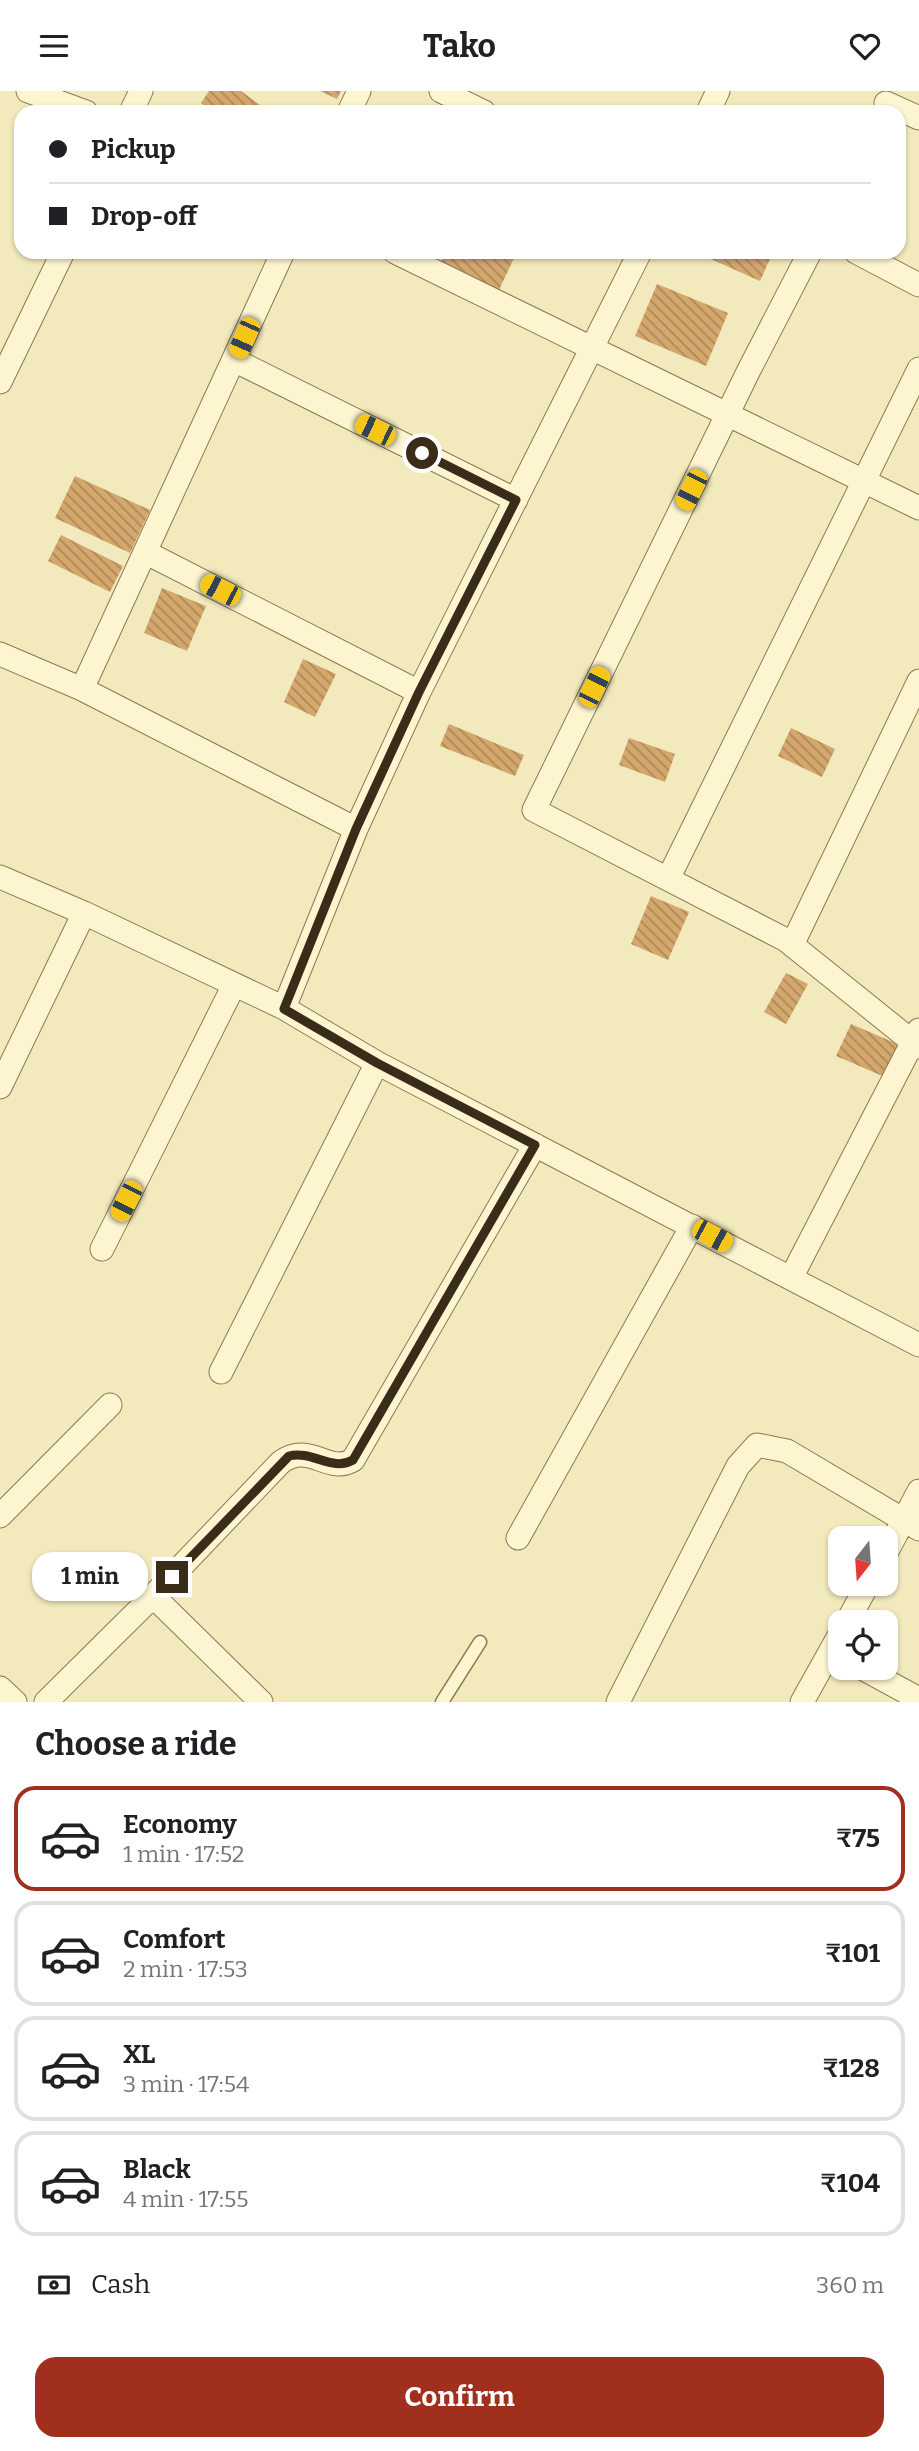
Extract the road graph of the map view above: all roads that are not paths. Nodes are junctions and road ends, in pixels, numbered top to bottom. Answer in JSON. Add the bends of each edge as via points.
{"nodes":[{"id":1,"x":28,"y":91,"type":"edge"},
{"id":2,"x":441,"y":91,"type":"edge"},
{"id":3,"x":67,"y":105,"type":"edge"},
{"id":4,"x":470,"y":105,"type":"edge"},
{"id":5,"x":60,"y":259,"type":"edge"},
{"id":6,"x":280,"y":259,"type":"edge"},
{"id":7,"x":410,"y":259,"type":"edge"},
{"id":8,"x":637,"y":259,"type":"edge"},
{"id":9,"x":806,"y":259,"type":"edge"},
{"id":10,"x":869,"y":259,"type":"edge"},
{"id":11,"x":919,"y":285,"type":"edge"},
{"id":12,"x":593,"y":349,"type":"junction"},
{"id":13,"x":234,"y":360,"type":"junction"},
{"id":14,"x":919,"y":369,"type":"edge"},
{"id":15,"x":0,"y":382,"type":"edge"},
{"id":16,"x":727,"y":416,"type":"junction"},
{"id":17,"x":863,"y":481,"type":"junction"},
{"id":18,"x":516,"y":500,"type":"junction"},
{"id":19,"x":919,"y":508,"type":"edge"},
{"id":20,"x":145,"y":552,"type":"junction"},
{"id":21,"x":0,"y":654,"type":"edge"},
{"id":22,"x":919,"y":681,"type":"edge"},
{"id":23,"x":82,"y":689,"type":"junction"},
{"id":24,"x":419,"y":692,"type":"junction"},
{"id":25,"x":356,"y":829,"type":"junction"},
{"id":26,"x":0,"y":877,"type":"edge"},
{"id":27,"x":668,"y":879,"type":"junction"},
{"id":28,"x":85,"y":913,"type":"junction"},
{"id":29,"x":792,"y":945,"type":"junction"},
{"id":30,"x":234,"y":985,"type":"junction"},
{"id":31,"x":284,"y":1009,"type":"junction"},
{"id":32,"x":917,"y":1040,"type":"edge"},
{"id":33,"x":377,"y":1063,"type":"junction"},
{"id":34,"x":0,"y":1087,"type":"edge"},
{"id":35,"x":535,"y":1145,"type":"junction"},
{"id":36,"x":692,"y":1226,"type":"junction"},
{"id":37,"x":102,"y":1249,"type":"dead end"},
{"id":38,"x":791,"y":1278,"type":"junction"},
{"id":39,"x":919,"y":1345,"type":"edge"},
{"id":40,"x":221,"y":1372,"type":"dead end"},
{"id":41,"x":110,"y":1405,"type":"dead end"},
{"id":42,"x":919,"y":1491,"type":"edge"},
{"id":43,"x":0,"y":1516,"type":"edge"},
{"id":44,"x":911,"y":1525,"type":"edge"},
{"id":45,"x":518,"y":1538,"type":"dead end"},
{"id":46,"x":898,"y":1540,"type":"edge"},
{"id":47,"x":153,"y":1596,"type":"junction"},
{"id":48,"x":480,"y":1642,"type":"dead end"},
{"id":49,"x":828,"y":1661,"type":"edge"},
{"id":50,"x":884,"y":1680,"type":"edge"},
{"id":51,"x":0,"y":1688,"type":"edge"},
{"id":52,"x":919,"y":1699,"type":"edge"},
{"id":53,"x":15,"y":1702,"type":"edge"},
{"id":54,"x":46,"y":1702,"type":"edge"},
{"id":55,"x":261,"y":1702,"type":"edge"},
{"id":56,"x":442,"y":1702,"type":"edge"},
{"id":57,"x":618,"y":1702,"type":"edge"},
{"id":58,"x":802,"y":1702,"type":"edge"}],
"edges":[{"from":1,"to":3,"type":"street"},
{"from":2,"to":4,"type":"street"},
{"from":5,"to":15,"type":"street"},
{"from":6,"to":13,"type":"street"},
{"from":7,"to":12,"type":"street"},
{"from":8,"to":12,"type":"street"},
{"from":9,"to":16,"type":"street"},
{"from":10,"to":11,"type":"street"},
{"from":12,"to":16,"type":"street"},
{"from":12,"to":18,"type":"street"},
{"from":13,"to":18,"type":"street"},
{"from":13,"to":20,"type":"street"},
{"from":14,"to":17,"type":"street"},
{"from":16,"to":17,"type":"street"},
{"from":16,"to":27,"type":"street","via":[[534,810]]},
{"from":17,"to":19,"type":"street"},
{"from":17,"to":27,"type":"street"},
{"from":18,"to":24,"type":"street"},
{"from":20,"to":23,"type":"street"},
{"from":20,"to":24,"type":"street"},
{"from":21,"to":23,"type":"street"},
{"from":22,"to":29,"type":"street"},
{"from":23,"to":25,"type":"street"},
{"from":24,"to":25,"type":"street"},
{"from":25,"to":31,"type":"street"},
{"from":26,"to":28,"type":"street"},
{"from":27,"to":29,"type":"street"},
{"from":28,"to":30,"type":"street"},
{"from":28,"to":34,"type":"street"},
{"from":29,"to":32,"type":"street"},
{"from":30,"to":31,"type":"street"},
{"from":30,"to":37,"type":"street"},
{"from":31,"to":33,"type":"street"},
{"from":32,"to":38,"type":"street"},
{"from":33,"to":35,"type":"street"},
{"from":33,"to":40,"type":"street"},
{"from":35,"to":36,"type":"street"},
{"from":35,"to":47,"type":"street","via":[[353,1460],[337,1464],[299,1453],[289,1456]]},
{"from":36,"to":38,"type":"street"},
{"from":36,"to":45,"type":"street"},
{"from":38,"to":39,"type":"street"},
{"from":41,"to":43,"type":"street"},
{"from":42,"to":44,"type":"street"},
{"from":44,"to":46,"type":"street"},
{"from":44,"to":57,"type":"street","via":[[787,1451],[757,1445],[738,1466]]},
{"from":47,"to":54,"type":"street"},
{"from":47,"to":55,"type":"street"},
{"from":48,"to":56,"type":"lane"},
{"from":49,"to":58,"type":"street"},
{"from":50,"to":52,"type":"street"},
{"from":51,"to":53,"type":"street"}]}
